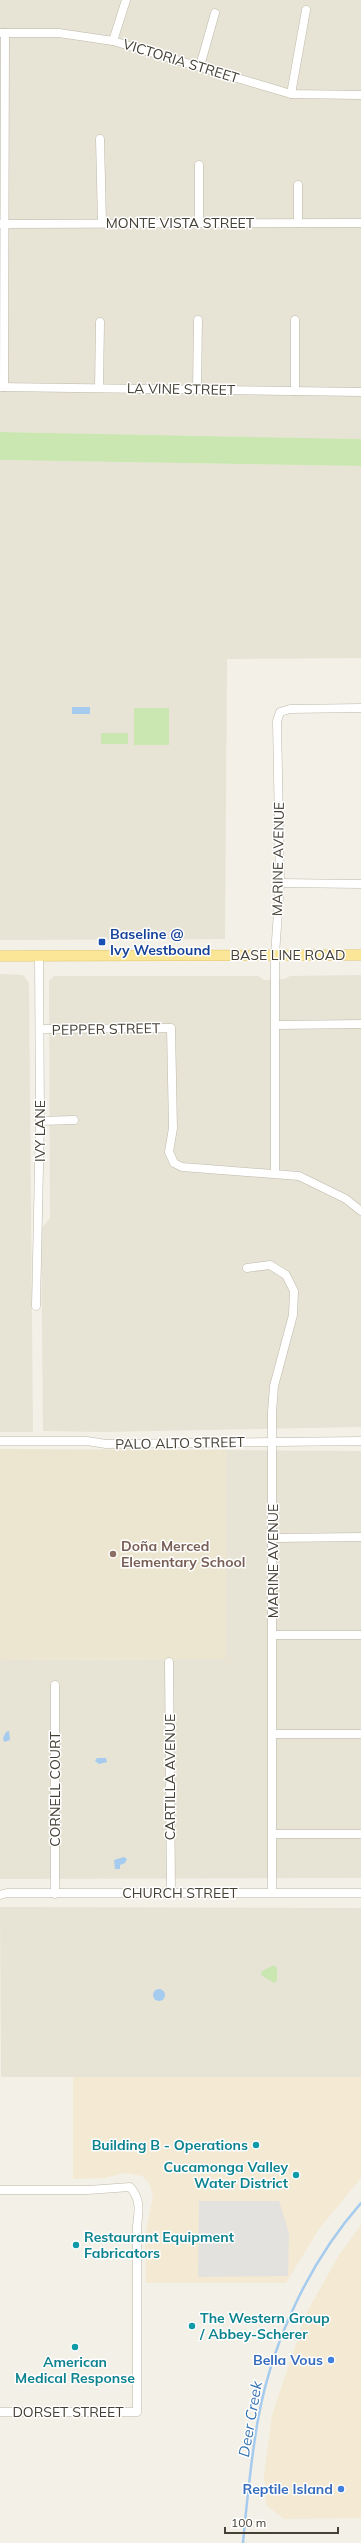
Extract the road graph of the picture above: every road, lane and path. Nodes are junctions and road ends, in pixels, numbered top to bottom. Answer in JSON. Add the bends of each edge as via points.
{"nodes":[{"id":1,"x":126,"y":0,"type":"edge"},
{"id":2,"x":306,"y":10,"type":"dead end"},
{"id":3,"x":215,"y":13,"type":"dead end"},
{"id":4,"x":3,"y":33,"type":"edge"},
{"id":5,"x":113,"y":41,"type":"junction"},
{"id":6,"x":200,"y":66,"type":"junction"},
{"id":7,"x":291,"y":94,"type":"junction"},
{"id":8,"x":361,"y":95,"type":"edge"},
{"id":9,"x":100,"y":139,"type":"dead end"},
{"id":10,"x":199,"y":165,"type":"dead end"},
{"id":11,"x":298,"y":185,"type":"dead end"},
{"id":12,"x":199,"y":222,"type":"junction"},
{"id":13,"x":102,"y":223,"type":"junction"},
{"id":14,"x":298,"y":223,"type":"junction"},
{"id":15,"x":361,"y":223,"type":"edge"},
{"id":16,"x":2,"y":224,"type":"edge"},
{"id":17,"x":198,"y":320,"type":"dead end"},
{"id":18,"x":295,"y":320,"type":"dead end"},
{"id":19,"x":100,"y":322,"type":"dead end"},
{"id":20,"x":2,"y":387,"type":"edge"},
{"id":21,"x":99,"y":388,"type":"junction"},
{"id":22,"x":197,"y":389,"type":"junction"},
{"id":23,"x":295,"y":391,"type":"junction"},
{"id":24,"x":361,"y":392,"type":"edge"},
{"id":25,"x":361,"y":708,"type":"edge"},
{"id":26,"x":280,"y":883,"type":"junction"},
{"id":27,"x":361,"y":884,"type":"edge"},
{"id":28,"x":275,"y":955,"type":"junction"},
{"id":29,"x":361,"y":955,"type":"edge"},
{"id":30,"x":0,"y":956,"type":"edge"},
{"id":31,"x":39,"y":956,"type":"junction"},
{"id":32,"x":361,"y":1024,"type":"edge"},
{"id":33,"x":276,"y":1025,"type":"junction"},
{"id":34,"x":40,"y":1029,"type":"junction"},
{"id":35,"x":74,"y":1120,"type":"dead end"},
{"id":36,"x":40,"y":1121,"type":"junction"},
{"id":37,"x":275,"y":1173,"type":"junction"},
{"id":38,"x":361,"y":1211,"type":"edge"},
{"id":39,"x":248,"y":1268,"type":"dead end"},
{"id":40,"x":36,"y":1306,"type":"dead end"},
{"id":41,"x":0,"y":1441,"type":"edge"},
{"id":42,"x":272,"y":1441,"type":"junction"},
{"id":43,"x":361,"y":1441,"type":"edge"},
{"id":44,"x":361,"y":1537,"type":"edge"},
{"id":45,"x":274,"y":1538,"type":"junction"},
{"id":46,"x":273,"y":1635,"type":"junction"},
{"id":47,"x":361,"y":1635,"type":"edge"},
{"id":48,"x":169,"y":1662,"type":"dead end"},
{"id":49,"x":55,"y":1685,"type":"dead end"},
{"id":50,"x":274,"y":1734,"type":"junction"},
{"id":51,"x":361,"y":1734,"type":"edge"},
{"id":52,"x":273,"y":1834,"type":"junction"},
{"id":53,"x":361,"y":1834,"type":"edge"},
{"id":54,"x":171,"y":1892,"type":"junction"},
{"id":55,"x":272,"y":1892,"type":"junction"},
{"id":56,"x":361,"y":1893,"type":"edge"},
{"id":57,"x":55,"y":1894,"type":"junction"},
{"id":58,"x":0,"y":1895,"type":"edge"},
{"id":59,"x":0,"y":2190,"type":"edge"},
{"id":60,"x":0,"y":2412,"type":"edge"}],
"edges":[{"from":1,"to":5,"type":"street"},
{"from":2,"to":7,"type":"street"},
{"from":3,"to":6,"type":"street"},
{"from":4,"to":5,"type":"street","name":"VICTORIA STREET","via":[[59,33]]},
{"from":4,"to":16,"type":"street"},
{"from":5,"to":6,"type":"street","name":"VICTORIA STREET"},
{"from":6,"to":7,"type":"street","name":"VICTORIA STREET"},
{"from":7,"to":8,"type":"street","name":"VICTORIA STREET"},
{"from":9,"to":13,"type":"street"},
{"from":10,"to":12,"type":"street"},
{"from":11,"to":14,"type":"street"},
{"from":12,"to":13,"type":"street","name":"MONTE VISTA STREET"},
{"from":12,"to":14,"type":"street","name":"MONTE VISTA STREET"},
{"from":13,"to":16,"type":"street","name":"MONTE VISTA STREET"},
{"from":14,"to":15,"type":"street","name":"MONTE VISTA STREET"},
{"from":16,"to":20,"type":"street"},
{"from":17,"to":22,"type":"street"},
{"from":18,"to":23,"type":"street"},
{"from":19,"to":21,"type":"street"},
{"from":20,"to":21,"type":"street","name":"LA VINE STREET"},
{"from":21,"to":22,"type":"street","name":"LA VINE STREET"},
{"from":22,"to":23,"type":"street","name":"LA VINE STREET"},
{"from":23,"to":24,"type":"street","name":"LA VINE STREET"},
{"from":25,"to":26,"type":"street","name":"MARINE AVENUE","via":[[290,709],[280,712],[277,721]]},
{"from":26,"to":27,"type":"street"},
{"from":26,"to":28,"type":"street","name":"MARINE AVENUE"},
{"from":28,"to":29,"type":"main road","name":"BASE LINE ROAD"},
{"from":28,"to":31,"type":"main road","name":"BASE LINE ROAD"},
{"from":28,"to":33,"type":"street","name":"MARINE AVENUE"},
{"from":30,"to":31,"type":"main road","name":"BASE LINE ROAD"},
{"from":31,"to":34,"type":"street","name":"IVY LANE"},
{"from":32,"to":33,"type":"street"},
{"from":33,"to":37,"type":"street","name":"MARINE AVENUE"},
{"from":34,"to":36,"type":"street","name":"IVY LANE"},
{"from":34,"to":37,"type":"street","name":"PEPPER STREET","via":[[171,1028],[173,1128],[169,1152],[174,1163],[182,1167]]},
{"from":35,"to":36,"type":"street"},
{"from":36,"to":40,"type":"street","name":"IVY LANE"},
{"from":37,"to":38,"type":"street","via":[[310,1180],[346,1199]]},
{"from":39,"to":42,"type":"street","name":"MARINE AVENUE","via":[[270,1265],[286,1275],[294,1291],[293,1315],[274,1386]]},
{"from":41,"to":42,"type":"street","name":"PALO ALTO STREET","via":[[87,1441],[106,1444]]},
{"from":42,"to":43,"type":"street","name":"PALO ALTO STREET"},
{"from":42,"to":45,"type":"street","name":"MARINE AVENUE"},
{"from":44,"to":45,"type":"street"},
{"from":45,"to":46,"type":"street","name":"MARINE AVENUE"},
{"from":46,"to":47,"type":"street"},
{"from":46,"to":50,"type":"street","name":"MARINE AVENUE"},
{"from":48,"to":54,"type":"street","name":"CARTILLA AVENUE"},
{"from":49,"to":57,"type":"street","name":"CORNELL COURT"},
{"from":50,"to":51,"type":"street"},
{"from":50,"to":52,"type":"street","name":"MARINE AVENUE"},
{"from":52,"to":53,"type":"street"},
{"from":52,"to":55,"type":"street","name":"MARINE AVENUE"},
{"from":54,"to":55,"type":"street","name":"CHURCH STREET"},
{"from":54,"to":57,"type":"street","name":"CHURCH STREET"},
{"from":55,"to":56,"type":"street","name":"CHURCH STREET"},
{"from":57,"to":58,"type":"street","name":"CHURCH STREET"},
{"from":59,"to":60,"type":"street","name":"DORSET STREET","via":[[88,2190],[130,2187],[137,2195],[139,2209],[137,2412]]}]}
